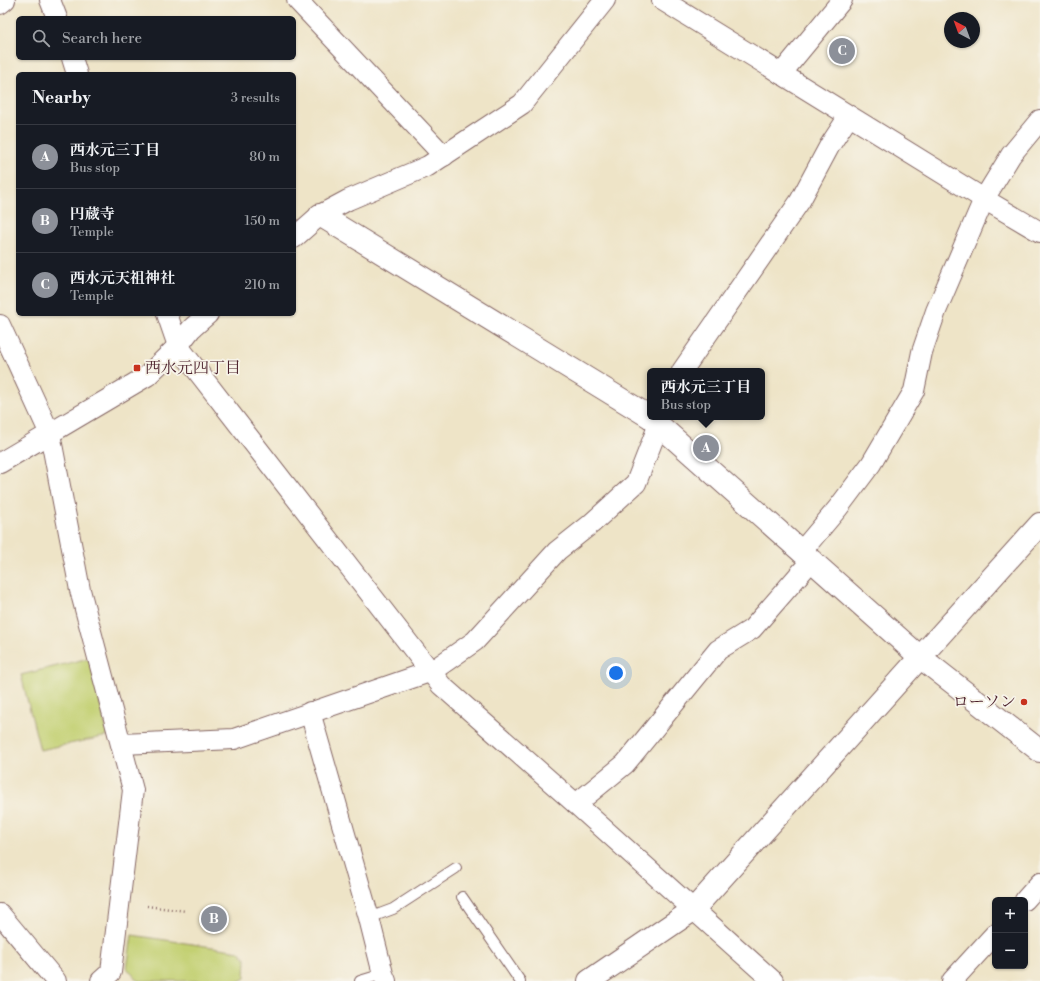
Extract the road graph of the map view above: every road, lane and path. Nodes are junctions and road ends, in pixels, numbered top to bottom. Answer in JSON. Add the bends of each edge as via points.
{"nodes":[{"id":1,"x":5,"y":0,"type":"edge"},
{"id":2,"x":50,"y":0,"type":"edge"},
{"id":3,"x":297,"y":0,"type":"edge"},
{"id":4,"x":605,"y":0,"type":"edge"},
{"id":5,"x":662,"y":0,"type":"edge"},
{"id":6,"x":842,"y":0,"type":"edge"},
{"id":7,"x":0,"y":4,"type":"edge"},
{"id":8,"x":56,"y":16,"type":"edge"},
{"id":9,"x":73,"y":60,"type":"edge"},
{"id":10,"x":77,"y":72,"type":"edge"},
{"id":11,"x":782,"y":74,"type":"junction"},
{"id":12,"x":849,"y":116,"type":"junction"},
{"id":13,"x":1040,"y":120,"type":"edge"},
{"id":14,"x":444,"y":156,"type":"junction"},
{"id":15,"x":984,"y":199,"type":"junction"},
{"id":16,"x":320,"y":215,"type":"junction"},
{"id":17,"x":1040,"y":232,"type":"edge"},
{"id":18,"x":296,"y":236,"type":"edge"},
{"id":19,"x":167,"y":316,"type":"edge"},
{"id":20,"x":206,"y":316,"type":"edge"},
{"id":21,"x":3,"y":337,"type":"edge"},
{"id":22,"x":178,"y":346,"type":"junction"},
{"id":23,"x":684,"y":368,"type":"edge"},
{"id":24,"x":647,"y":415,"type":"edge"},
{"id":25,"x":653,"y":420,"type":"edge"},
{"id":26,"x":654,"y":420,"type":"edge"},
{"id":27,"x":50,"y":434,"type":"junction"},
{"id":28,"x":0,"y":463,"type":"edge"},
{"id":29,"x":1040,"y":524,"type":"edge"},
{"id":30,"x":806,"y":556,"type":"junction"},
{"id":31,"x":920,"y":657,"type":"junction"},
{"id":32,"x":432,"y":671,"type":"junction"},
{"id":33,"x":310,"y":712,"type":"junction"},
{"id":34,"x":122,"y":744,"type":"junction"},
{"id":35,"x":1040,"y":751,"type":"edge"},
{"id":36,"x":576,"y":804,"type":"junction"},
{"id":37,"x":456,"y":868,"type":"dead end"},
{"id":38,"x":1040,"y":883,"type":"edge"},
{"id":39,"x":462,"y":897,"type":"dead end"},
{"id":40,"x":1028,"y":897,"type":"edge"},
{"id":41,"x":147,"y":906,"type":"dead end"},
{"id":42,"x":693,"y":910,"type":"junction"},
{"id":43,"x":186,"y":911,"type":"dead end"},
{"id":44,"x":0,"y":914,"type":"edge"},
{"id":45,"x":369,"y":918,"type":"junction"},
{"id":46,"x":992,"y":937,"type":"edge"},
{"id":47,"x":384,"y":978,"type":"edge"},
{"id":48,"x":56,"y":981,"type":"edge"},
{"id":49,"x":101,"y":981,"type":"edge"},
{"id":50,"x":360,"y":981,"type":"edge"},
{"id":51,"x":520,"y":981,"type":"edge"},
{"id":52,"x":589,"y":981,"type":"edge"},
{"id":53,"x":773,"y":981,"type":"edge"},
{"id":54,"x":952,"y":981,"type":"edge"}],
"edges":[{"from":1,"to":7,"type":"street"},
{"from":2,"to":8,"type":"street"},
{"from":3,"to":14,"type":"street"},
{"from":4,"to":14,"type":"street","via":[[522,104]]},
{"from":5,"to":11,"type":"street"},
{"from":6,"to":11,"type":"street"},
{"from":9,"to":10,"type":"street"},
{"from":11,"to":12,"type":"street"},
{"from":12,"to":15,"type":"street"},
{"from":12,"to":23,"type":"street","via":[[830,145],[800,202]]},
{"from":13,"to":15,"type":"street","via":[[1011,155]]},
{"from":14,"to":16,"type":"street","via":[[428,166],[348,200]]},
{"from":15,"to":17,"type":"street"},
{"from":15,"to":30,"type":"street","via":[[936,311],[922,352],[914,391],[871,464]]},
{"from":16,"to":18,"type":"street"},
{"from":16,"to":24,"type":"street"},
{"from":19,"to":22,"type":"street"},
{"from":20,"to":22,"type":"street"},
{"from":21,"to":27,"type":"street"},
{"from":22,"to":27,"type":"street","via":[[147,376]]},
{"from":22,"to":32,"type":"street"},
{"from":25,"to":32,"type":"street","via":[[636,483],[557,552],[475,641]]},
{"from":26,"to":30,"type":"street"},
{"from":27,"to":28,"type":"street"},
{"from":27,"to":34,"type":"street","via":[[80,590]]},
{"from":29,"to":31,"type":"street"},
{"from":30,"to":31,"type":"street"},
{"from":30,"to":36,"type":"street","via":[[752,630],[718,650],[625,764]]},
{"from":31,"to":35,"type":"street"},
{"from":31,"to":42,"type":"street"},
{"from":32,"to":33,"type":"street"},
{"from":32,"to":36,"type":"street","via":[[442,685]]},
{"from":33,"to":34,"type":"street","via":[[234,739]]},
{"from":33,"to":45,"type":"street"},
{"from":34,"to":49,"type":"street","via":[[133,790],[111,972]]},
{"from":36,"to":42,"type":"street"},
{"from":37,"to":45,"type":"lane","via":[[393,909]]},
{"from":38,"to":40,"type":"street"},
{"from":39,"to":51,"type":"lane"},
{"from":41,"to":43,"type":"path"},
{"from":42,"to":52,"type":"street"},
{"from":42,"to":53,"type":"street"},
{"from":44,"to":48,"type":"street"},
{"from":45,"to":47,"type":"street"},
{"from":46,"to":54,"type":"street"},
{"from":47,"to":50,"type":"lane"}]}
